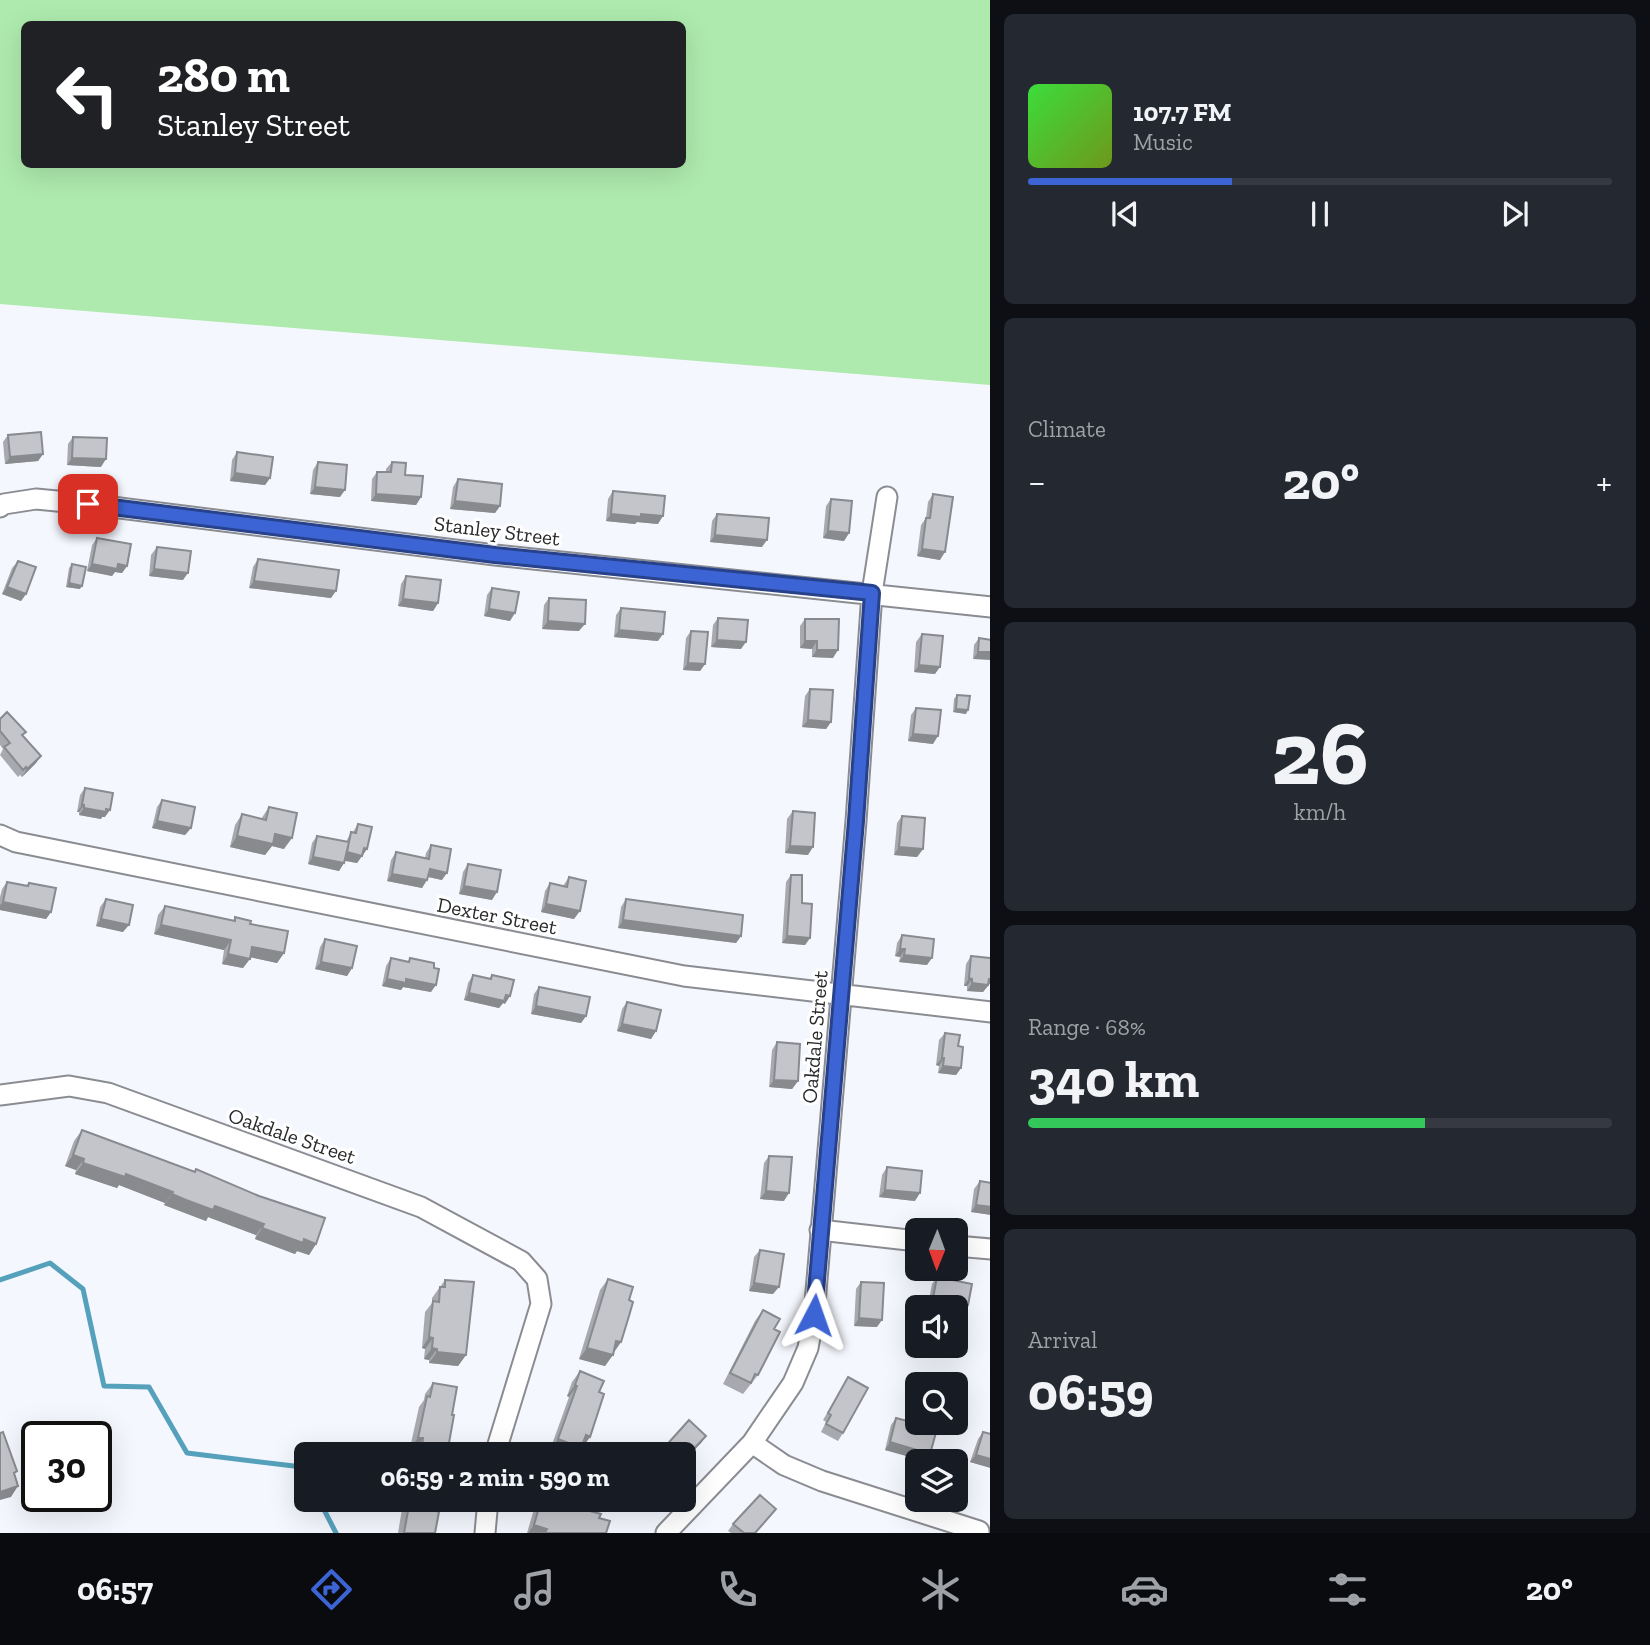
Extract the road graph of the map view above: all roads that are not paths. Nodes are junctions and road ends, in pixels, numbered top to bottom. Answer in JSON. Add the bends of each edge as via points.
{"nodes":[{"id":1,"x":887,"y":497,"type":"dead end"},
{"id":2,"x":0,"y":507,"type":"edge"},
{"id":3,"x":872,"y":593,"type":"junction"},
{"id":4,"x":990,"y":607,"type":"edge"},
{"id":5,"x":0,"y":835,"type":"edge"},
{"id":6,"x":842,"y":995,"type":"junction"},
{"id":7,"x":990,"y":1012,"type":"edge"},
{"id":8,"x":0,"y":1095,"type":"edge"},
{"id":9,"x":820,"y":1230,"type":"junction"},
{"id":10,"x":905,"y":1240,"type":"edge"},
{"id":11,"x":968,"y":1247,"type":"edge"},
{"id":12,"x":990,"y":1250,"type":"edge"},
{"id":13,"x":499,"y":1442,"type":"edge"},
{"id":14,"x":752,"y":1443,"type":"junction"},
{"id":15,"x":487,"y":1512,"type":"edge"},
{"id":16,"x":979,"y":1531,"type":"edge"},
{"id":17,"x":485,"y":1533,"type":"edge"},
{"id":18,"x":666,"y":1533,"type":"edge"}],
"edges":[{"from":1,"to":3,"type":"street","name":"Oakdale Street"},
{"from":2,"to":3,"type":"street","name":"Stanley Street","via":[[36,499],[88,504],[495,555]]},
{"from":3,"to":4,"type":"street","name":"Stanley Street"},
{"from":3,"to":6,"type":"street","name":"Oakdale Street"},
{"from":5,"to":6,"type":"street","name":"Dexter Street","via":[[16,842],[671,973]]},
{"from":6,"to":7,"type":"street","name":"Dexter Street"},
{"from":6,"to":9,"type":"street","name":"Oakdale Street"},
{"from":8,"to":13,"type":"street","name":"Oakdale Street","via":[[69,1086],[107,1093],[421,1207],[521,1261],[537,1279],[541,1304]]},
{"from":9,"to":10,"type":"street"},
{"from":9,"to":14,"type":"street","name":"Oakdale Street","via":[[808,1348],[793,1383]]},
{"from":11,"to":12,"type":"street"},
{"from":14,"to":16,"type":"street","via":[[783,1465],[822,1481]]},
{"from":14,"to":18,"type":"street","name":"Oakdale Street"},
{"from":15,"to":17,"type":"street"}]}
